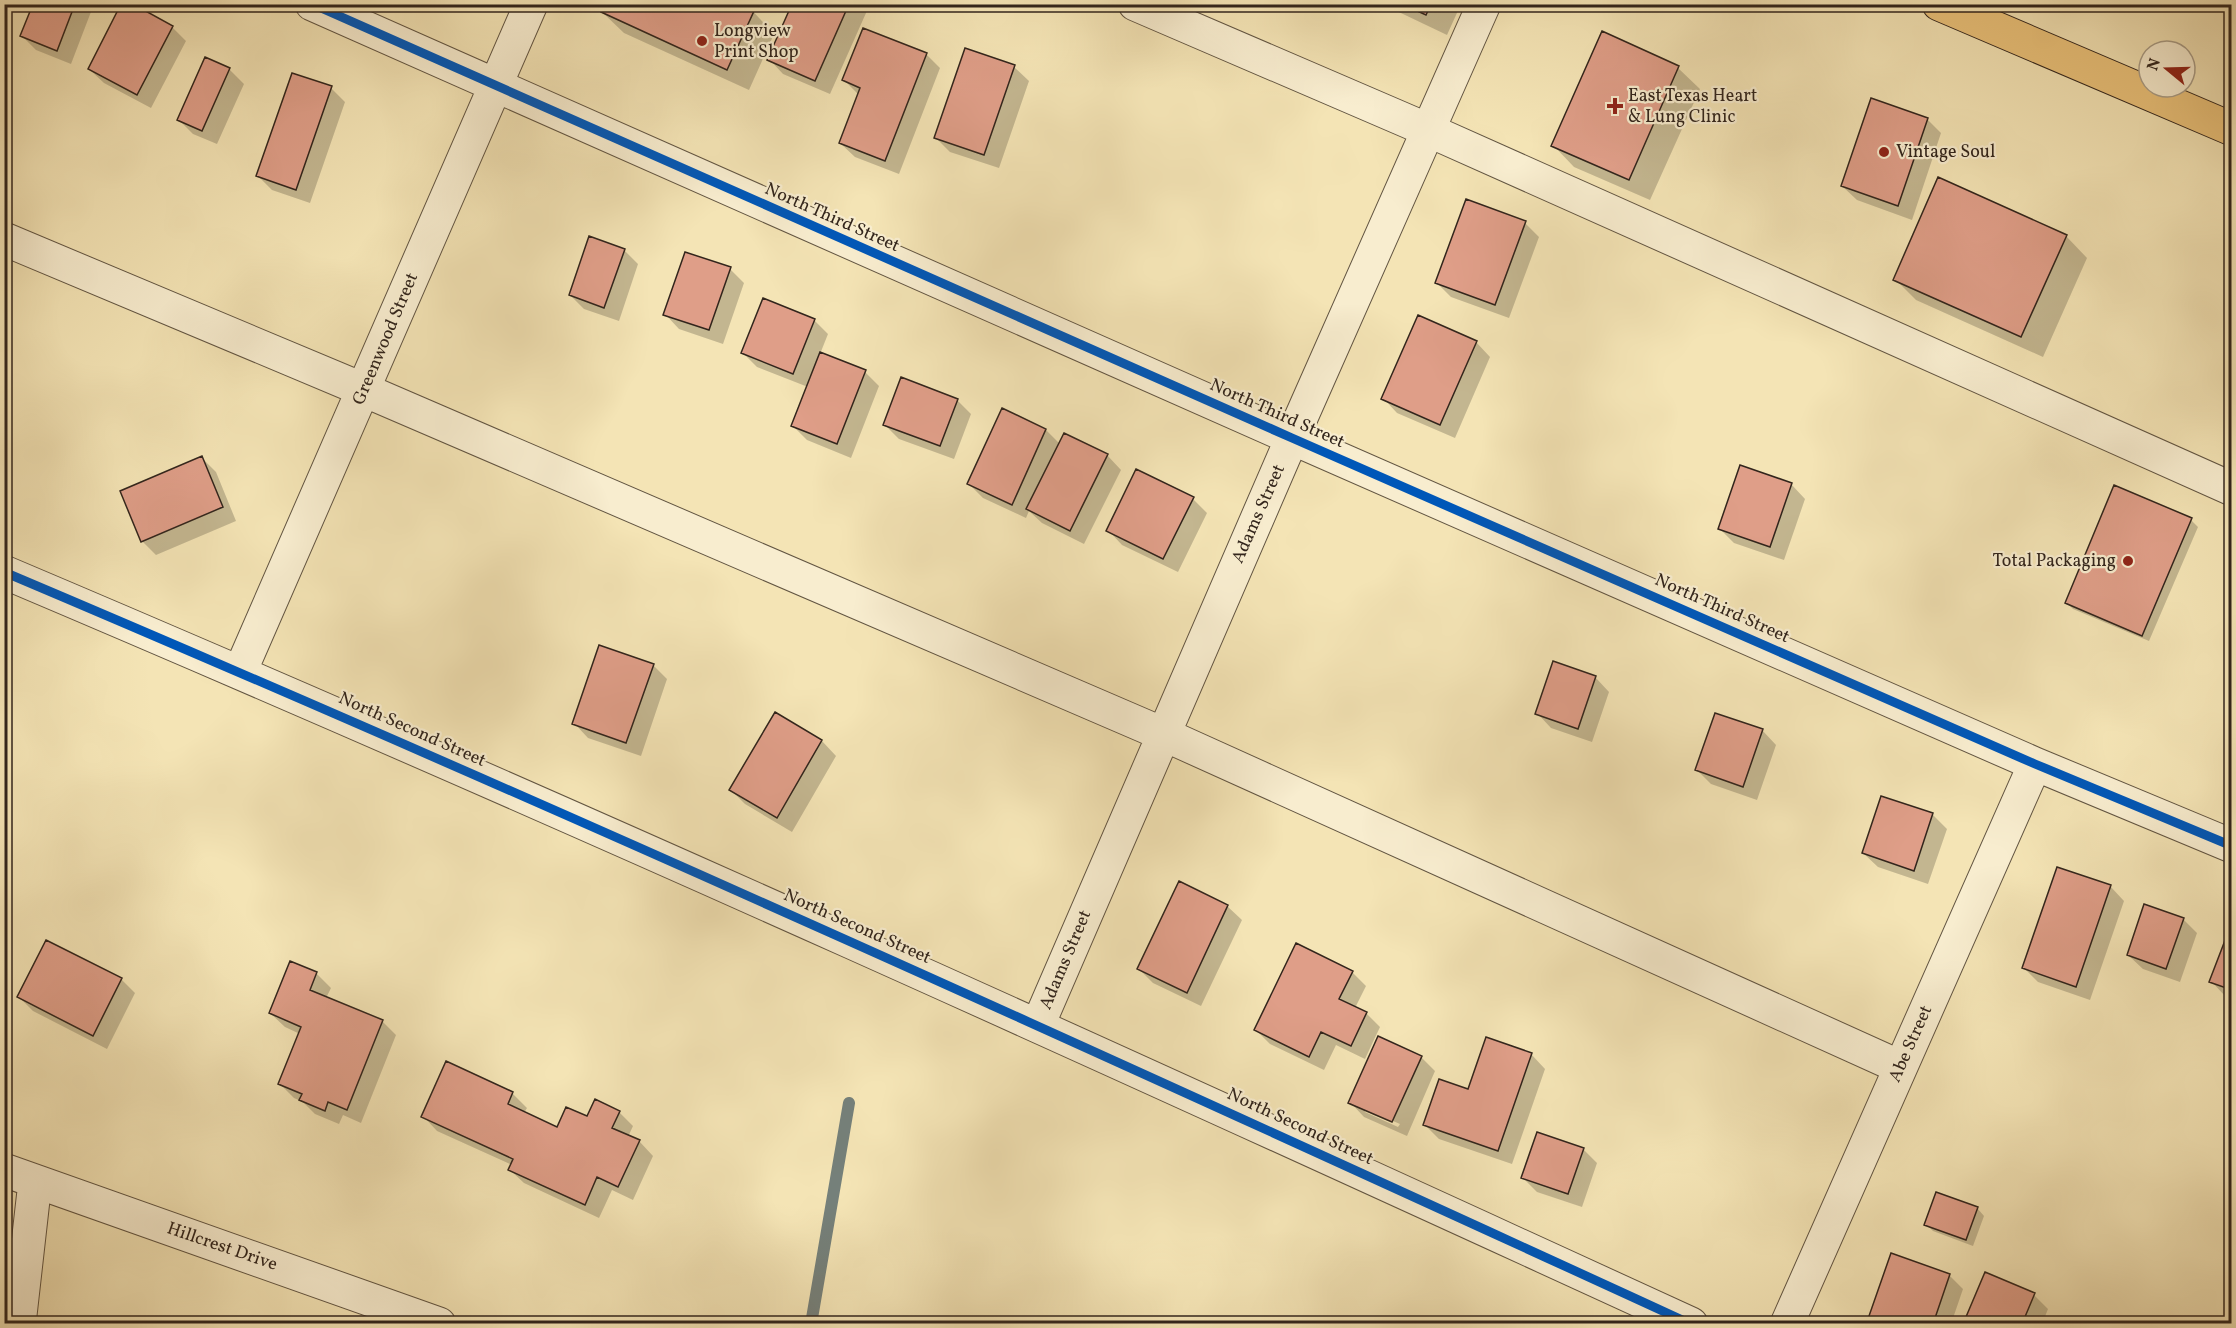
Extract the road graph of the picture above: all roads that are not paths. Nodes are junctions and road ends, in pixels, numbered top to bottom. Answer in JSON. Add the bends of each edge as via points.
{"nodes":[{"id":1,"x":312,"y":4,"type":"edge"},
{"id":2,"x":531,"y":4,"type":"edge"},
{"id":3,"x":1135,"y":4,"type":"edge"},
{"id":4,"x":1484,"y":4,"type":"edge"},
{"id":5,"x":1939,"y":4,"type":"edge"},
{"id":6,"x":495,"y":87,"type":"junction"},
{"id":7,"x":2232,"y":129,"type":"edge"},
{"id":8,"x":1428,"y":130,"type":"junction"},
{"id":9,"x":4,"y":239,"type":"edge"},
{"id":10,"x":364,"y":390,"type":"junction"},
{"id":11,"x":1292,"y":438,"type":"junction"},
{"id":12,"x":2232,"y":489,"type":"edge"},
{"id":13,"x":4,"y":572,"type":"edge"},
{"id":14,"x":240,"y":672,"type":"junction"},
{"id":15,"x":1163,"y":734,"type":"junction"},
{"id":16,"x":2035,"y":764,"type":"junction"},
{"id":17,"x":2232,"y":846,"type":"edge"},
{"id":18,"x":1038,"y":1024,"type":"junction"},
{"id":19,"x":1900,"y":1066,"type":"junction"},
{"id":20,"x":4,"y":1170,"type":"edge"},
{"id":21,"x":35,"y":1182,"type":"junction"},
{"id":22,"x":19,"y":1323,"type":"edge"},
{"id":23,"x":439,"y":1323,"type":"edge"},
{"id":24,"x":1691,"y":1323,"type":"edge"},
{"id":25,"x":1787,"y":1323,"type":"edge"}],
"edges":[{"from":1,"to":6,"type":"street","name":"North Third Street"},
{"from":2,"to":6,"type":"street","name":"Greenwood Street"},
{"from":3,"to":8,"type":"street"},
{"from":4,"to":8,"type":"street","name":"Adams Street"},
{"from":5,"to":7,"type":"main road"},
{"from":6,"to":10,"type":"street","name":"Greenwood Street"},
{"from":6,"to":11,"type":"street","name":"North Third Street"},
{"from":8,"to":11,"type":"street","name":"Adams Street"},
{"from":8,"to":12,"type":"street"},
{"from":9,"to":10,"type":"street"},
{"from":10,"to":14,"type":"street","name":"Greenwood Street"},
{"from":10,"to":15,"type":"street"},
{"from":11,"to":15,"type":"street","name":"Adams Street"},
{"from":11,"to":16,"type":"street","name":"North Third Street"},
{"from":13,"to":14,"type":"street","name":"North Second Street"},
{"from":14,"to":18,"type":"street","name":"North Second Street"},
{"from":15,"to":18,"type":"street","name":"Adams Street"},
{"from":15,"to":19,"type":"street"},
{"from":16,"to":17,"type":"street","name":"North Third Street"},
{"from":16,"to":19,"type":"street","name":"Abe Street"},
{"from":18,"to":24,"type":"street","name":"North Second Street"},
{"from":19,"to":25,"type":"street","name":"Abe Street"},
{"from":20,"to":21,"type":"street","name":"Hillcrest Drive"},
{"from":21,"to":22,"type":"street"},
{"from":21,"to":23,"type":"street","name":"Hillcrest Drive"}]}
